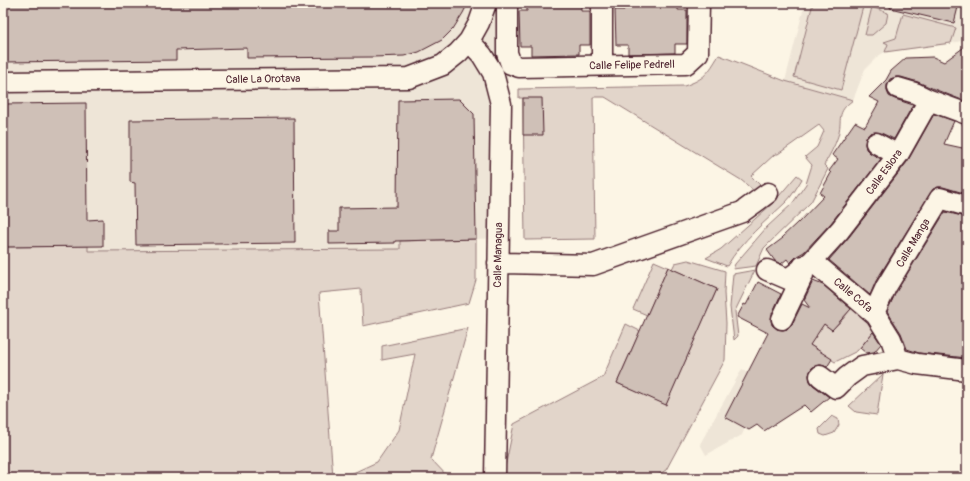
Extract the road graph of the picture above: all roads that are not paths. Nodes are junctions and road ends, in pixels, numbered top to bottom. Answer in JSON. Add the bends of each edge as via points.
{"nodes":[{"id":1,"x":486,"y":3,"type":"edge"},
{"id":2,"x":507,"y":3,"type":"edge"},
{"id":3,"x":602,"y":3,"type":"edge"},
{"id":4,"x":699,"y":3,"type":"edge"},
{"id":5,"x":469,"y":41,"type":"junction"},
{"id":6,"x":602,"y":65,"type":"junction"},
{"id":7,"x":3,"y":82,"type":"edge"},
{"id":8,"x":898,"y":88,"type":"dead end"},
{"id":9,"x":929,"y":100,"type":"junction"},
{"id":10,"x":967,"y":114,"type":"edge"},
{"id":11,"x":876,"y":143,"type":"dead end"},
{"id":12,"x":898,"y":155,"type":"junction"},
{"id":13,"x":768,"y":193,"type":"dead end"},
{"id":14,"x":967,"y":206,"type":"edge"},
{"id":15,"x":498,"y":263,"type":"junction"},
{"id":16,"x":808,"y":264,"type":"junction"},
{"id":17,"x":767,"y":270,"type":"dead end"},
{"id":18,"x":874,"y":313,"type":"junction"},
{"id":19,"x":782,"y":319,"type":"dead end"},
{"id":20,"x":898,"y":359,"type":"junction"},
{"id":21,"x":967,"y":370,"type":"edge"},
{"id":22,"x":820,"y":376,"type":"dead end"},
{"id":23,"x":495,"y":478,"type":"edge"}],
"edges":[{"from":1,"to":5,"type":"street","name":"Calle La Orotava","via":[[480,23]]},
{"from":2,"to":6,"type":"street","name":"Calle Felipe Pedrell","via":[[507,53],[511,64],[519,67]]},
{"from":3,"to":6,"type":"street"},
{"from":4,"to":6,"type":"street","name":"Calle Felipe Pedrell","via":[[698,52],[686,64]]},
{"from":5,"to":7,"type":"street","name":"Calle La Orotava","via":[[443,65],[409,78]]},
{"from":5,"to":15,"type":"street","name":"Calle Managua","via":[[493,73],[501,104]]},
{"from":8,"to":9,"type":"street"},
{"from":9,"to":10,"type":"street"},
{"from":9,"to":12,"type":"street","name":"Calle Eslora"},
{"from":11,"to":12,"type":"street"},
{"from":12,"to":16,"type":"street","name":"Calle Eslora","via":[[840,230]]},
{"from":13,"to":15,"type":"street","via":[[742,212],[593,265]]},
{"from":14,"to":18,"type":"street","name":"Calle Manga","via":[[940,198],[886,287]]},
{"from":15,"to":23,"type":"street","name":"Calle Managua"},
{"from":16,"to":17,"type":"street","name":"Calle Eslora","via":[[788,279]]},
{"from":16,"to":18,"type":"street","name":"Calle Cofa"},
{"from":16,"to":19,"type":"street","name":"Calle Eslora"},
{"from":18,"to":20,"type":"street","name":"Calle Cofa","via":[[891,339]]},
{"from":20,"to":21,"type":"street","via":[[916,364]]},
{"from":20,"to":22,"type":"street","via":[[862,366],[836,388]]}]}
